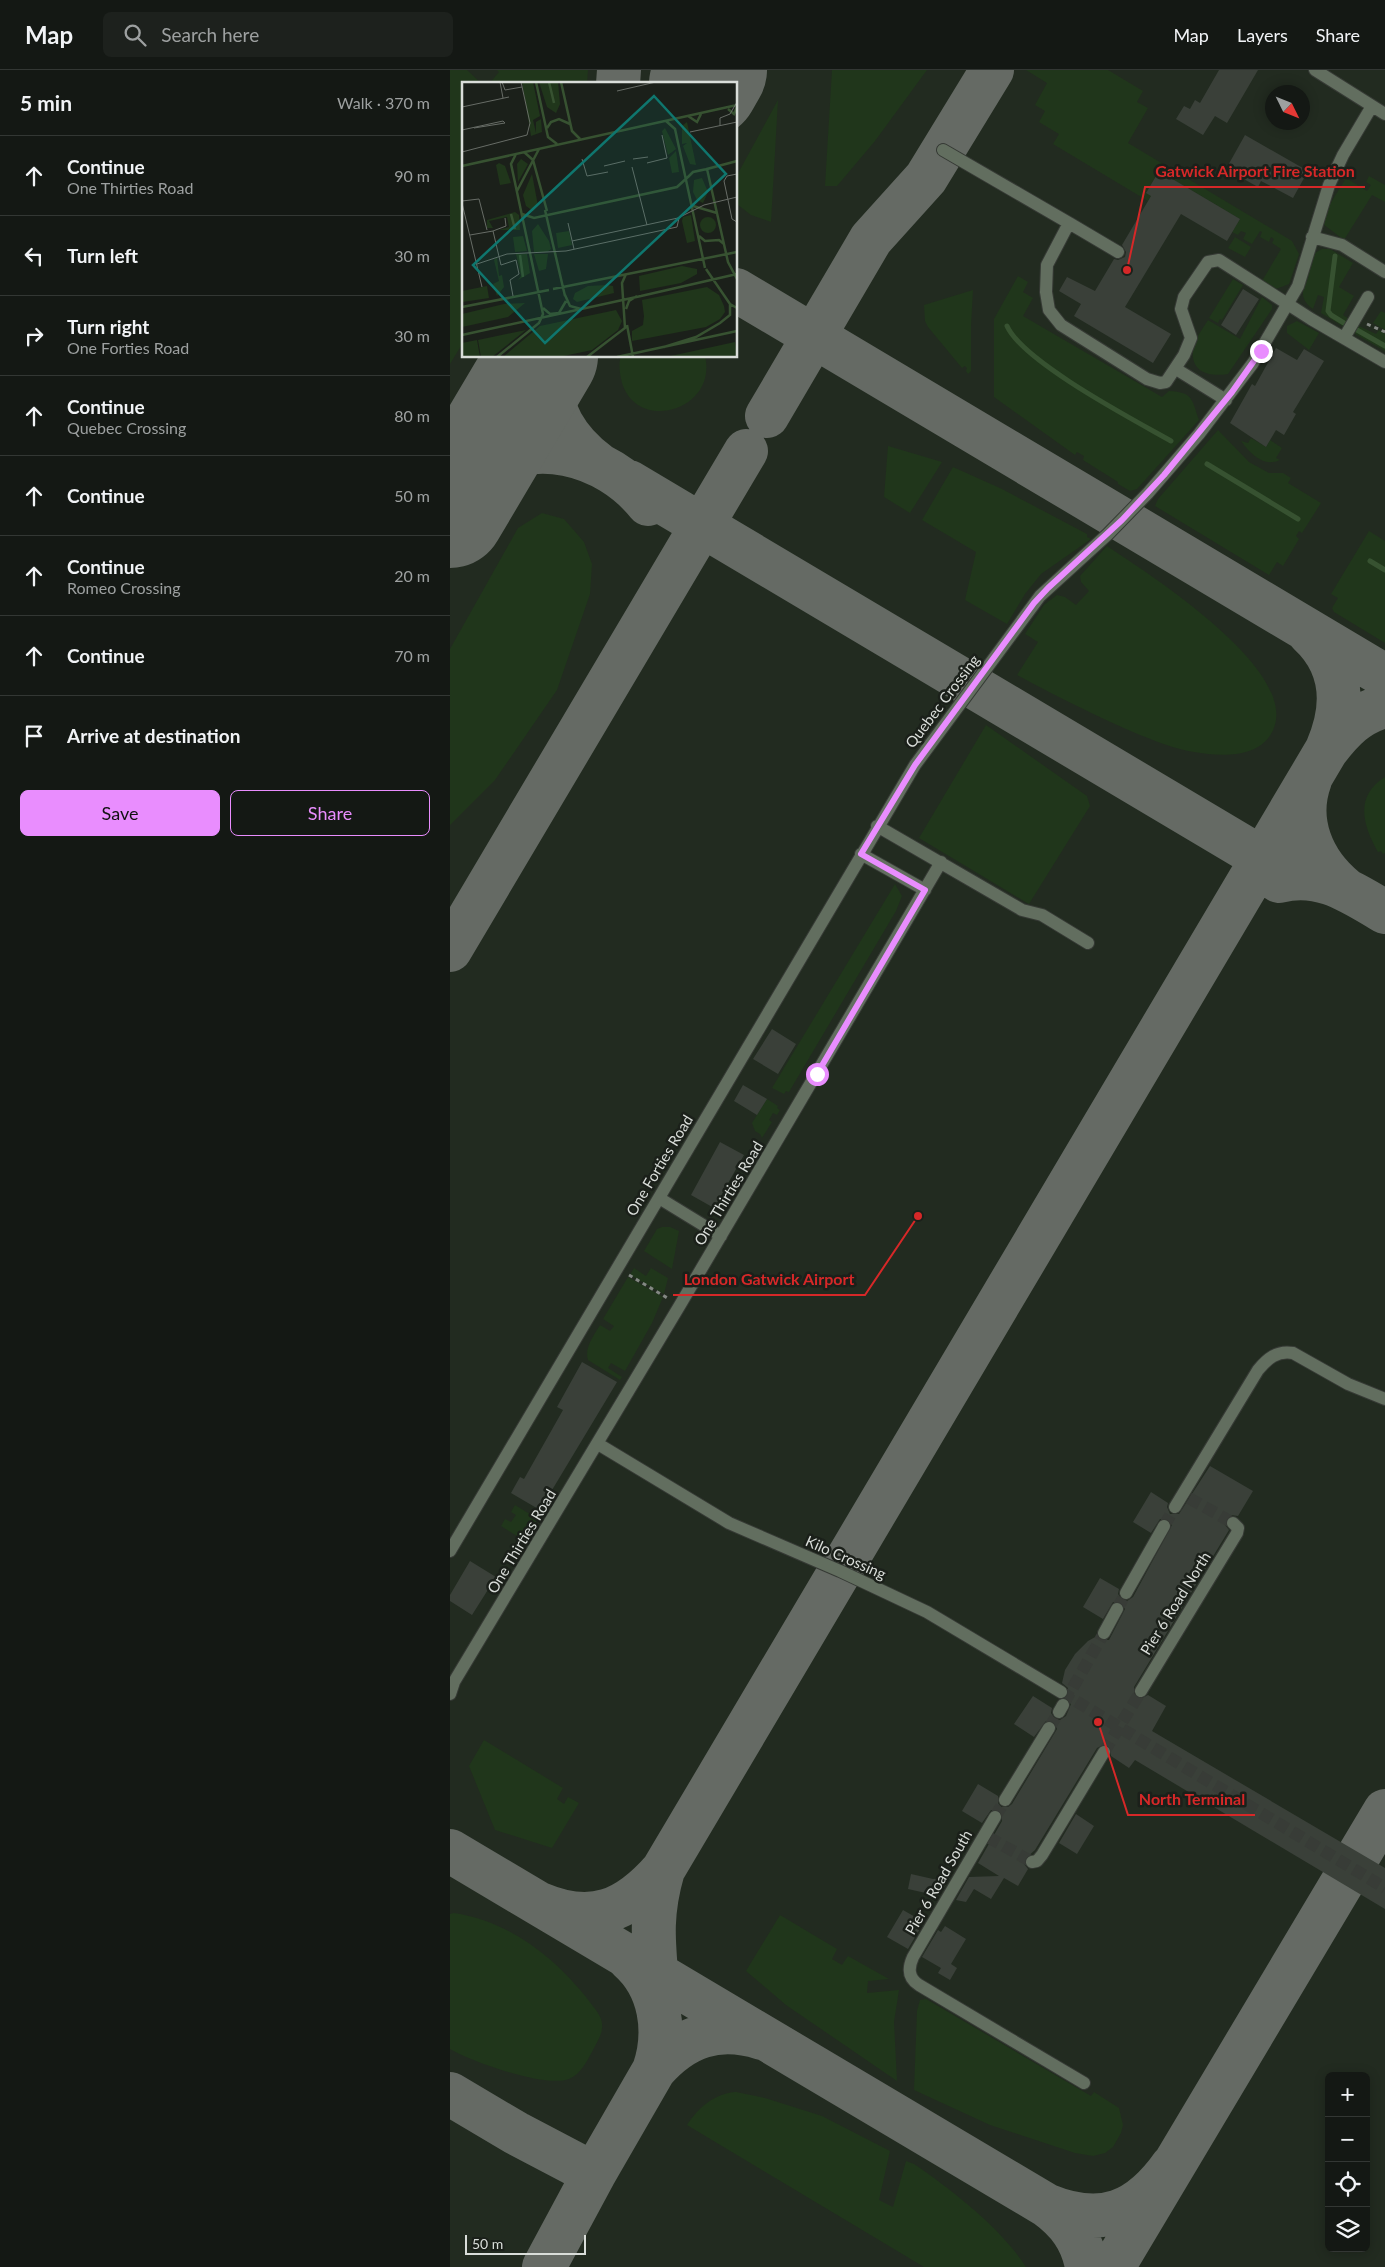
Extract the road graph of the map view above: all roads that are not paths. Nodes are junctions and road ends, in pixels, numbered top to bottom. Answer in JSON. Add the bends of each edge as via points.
{"nodes":[{"id":1,"x":1315,"y":70,"type":"edge"},
{"id":2,"x":1372,"y":106,"type":"junction"},
{"id":3,"x":1385,"y":114,"type":"edge"},
{"id":4,"x":943,"y":150,"type":"dead end"},
{"id":5,"x":1069,"y":223,"type":"junction"},
{"id":6,"x":1312,"y":237,"type":"junction"},
{"id":7,"x":1118,"y":252,"type":"dead end"},
{"id":8,"x":1385,"y":272,"type":"edge"},
{"id":9,"x":1368,"y":297,"type":"dead end"},
{"id":10,"x":1289,"y":304,"type":"junction"},
{"id":11,"x":1344,"y":338,"type":"junction"},
{"id":12,"x":1385,"y":362,"type":"edge"},
{"id":13,"x":1176,"y":369,"type":"junction"},
{"id":14,"x":1226,"y":400,"type":"junction"},
{"id":15,"x":896,"y":794,"type":"joint"},
{"id":16,"x":877,"y":826,"type":"junction"},
{"id":17,"x":861,"y":854,"type":"junction"},
{"id":18,"x":941,"y":862,"type":"junction"},
{"id":19,"x":925,"y":890,"type":"junction"},
{"id":20,"x":1088,"y":943,"type":"dead end"},
{"id":21,"x":659,"y":1198,"type":"junction"},
{"id":22,"x":721,"y":1236,"type":"junction"},
{"id":23,"x":1385,"y":1398,"type":"edge"},
{"id":24,"x":598,"y":1444,"type":"junction"},
{"id":25,"x":1176,"y":1507,"type":"tunnel mouth"},
{"id":26,"x":1164,"y":1526,"type":"tunnel mouth"},
{"id":27,"x":1236,"y":1528,"type":"dead end"},
{"id":28,"x":450,"y":1551,"type":"edge"},
{"id":29,"x":1126,"y":1593,"type":"tunnel mouth"},
{"id":30,"x":1117,"y":1609,"type":"tunnel mouth"},
{"id":31,"x":1104,"y":1633,"type":"tunnel mouth"},
{"id":32,"x":1141,"y":1691,"type":"tunnel mouth"},
{"id":33,"x":1061,"y":1692,"type":"tunnel mouth"},
{"id":34,"x":450,"y":1694,"type":"edge"},
{"id":35,"x":1049,"y":1728,"type":"tunnel mouth"},
{"id":36,"x":1104,"y":1752,"type":"tunnel mouth"},
{"id":37,"x":1005,"y":1800,"type":"tunnel mouth"},
{"id":38,"x":995,"y":1817,"type":"tunnel mouth"},
{"id":39,"x":1032,"y":1862,"type":"dead end"},
{"id":40,"x":1084,"y":2082,"type":"dead end"}],
"edges":[{"from":1,"to":2,"type":"lane"},
{"from":2,"to":3,"type":"lane"},
{"from":2,"to":6,"type":"lane","name":"Quebec Crossing","via":[[1333,176]]},
{"from":4,"to":5,"type":"lane"},
{"from":5,"to":7,"type":"lane"},
{"from":5,"to":13,"type":"lane","via":[[1049,258],[1047,269],[1046,298],[1053,316],[1074,333],[1154,382],[1166,382]]},
{"from":6,"to":8,"type":"lane","via":[[1342,245]]},
{"from":6,"to":10,"type":"lane","name":"Quebec Crossing","via":[[1298,286]]},
{"from":9,"to":11,"type":"lane"},
{"from":10,"to":11,"type":"lane"},
{"from":10,"to":13,"type":"lane","via":[[1224,261],[1208,262],[1182,303],[1191,338]]},
{"from":10,"to":14,"type":"lane","name":"Quebec Crossing"},
{"from":11,"to":12,"type":"lane"},
{"from":13,"to":14,"type":"lane"},
{"from":14,"to":15,"type":"lane","name":"Quebec Crossing","via":[[1148,492],[1108,534],[1048,588]]},
{"from":15,"to":16,"type":"lane","name":"One Forties Road"},
{"from":16,"to":17,"type":"lane","name":"One Forties Road"},
{"from":16,"to":18,"type":"lane"},
{"from":17,"to":19,"type":"lane"},
{"from":17,"to":21,"type":"lane","name":"One Forties Road"},
{"from":18,"to":19,"type":"lane","name":"One Thirties Road"},
{"from":18,"to":20,"type":"lane","via":[[1022,910],[1042,915]]},
{"from":19,"to":22,"type":"lane","name":"One Thirties Road"},
{"from":21,"to":22,"type":"lane"},
{"from":21,"to":28,"type":"lane","name":"One Forties Road"},
{"from":22,"to":24,"type":"lane","name":"One Thirties Road"},
{"from":23,"to":25,"type":"lane","via":[[1348,1384],[1293,1353],[1276,1354],[1258,1370]]},
{"from":24,"to":33,"type":"lane","name":"Kilo Crossing","via":[[741,1529],[936,1617]]},
{"from":24,"to":34,"type":"lane","name":"One Thirties Road","via":[[454,1682]]},
{"from":26,"to":29,"type":"lane"},
{"from":27,"to":32,"type":"lane","name":"Pier 6 Road North"},
{"from":30,"to":31,"type":"lane"},
{"from":35,"to":37,"type":"lane"},
{"from":36,"to":39,"type":"lane","via":[[1042,1856],[1037,1862]]},
{"from":38,"to":40,"type":"lane","name":"Pier 6 Road South","via":[[910,1965],[910,1975],[915,1983]]}]}
